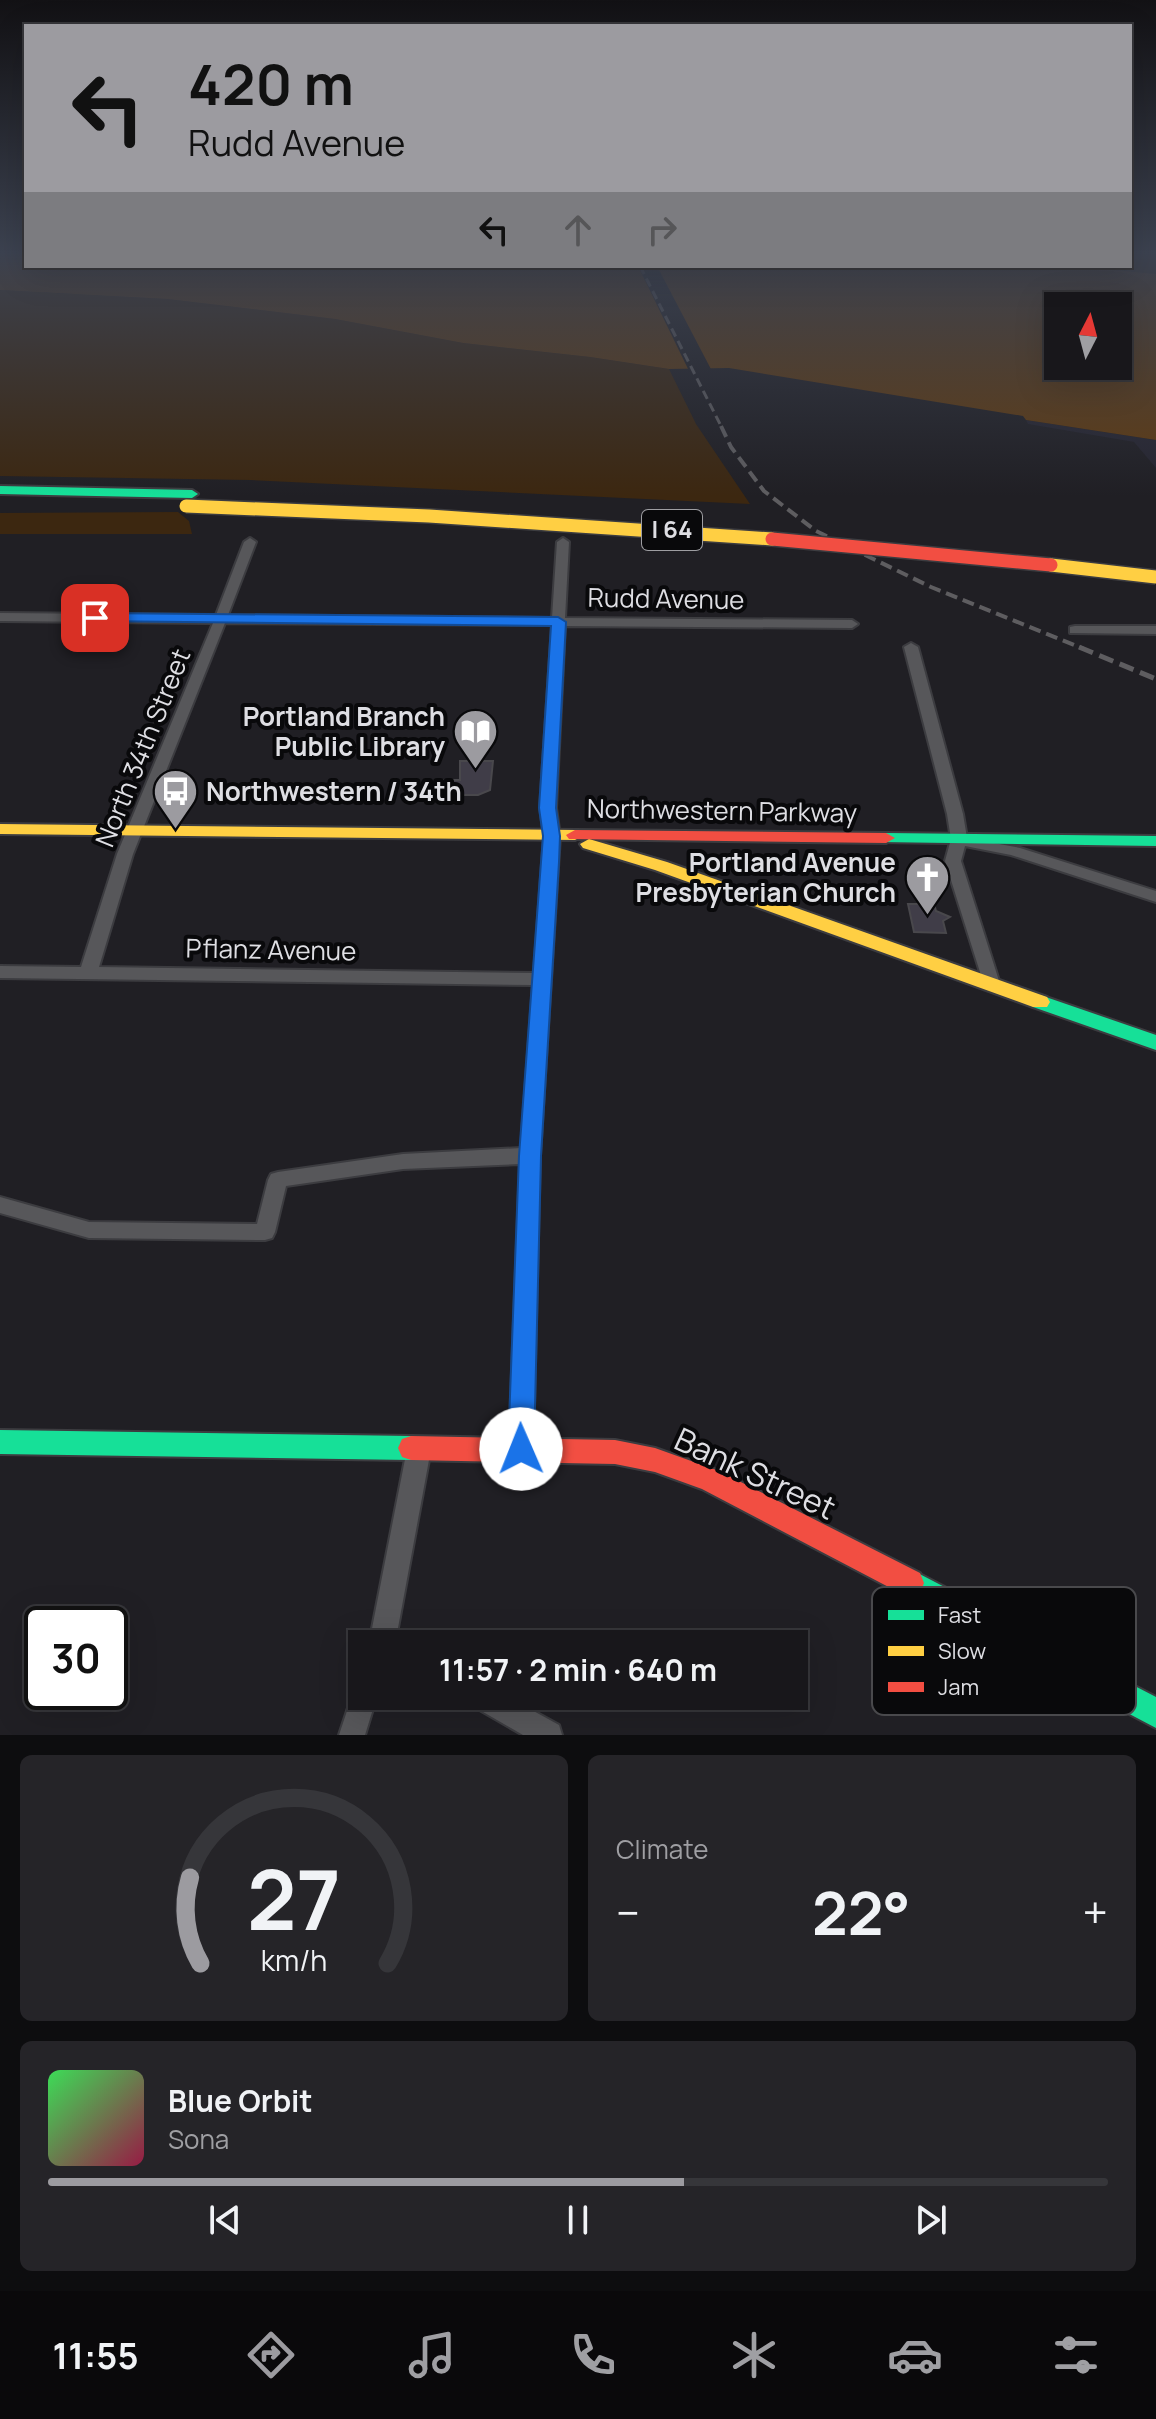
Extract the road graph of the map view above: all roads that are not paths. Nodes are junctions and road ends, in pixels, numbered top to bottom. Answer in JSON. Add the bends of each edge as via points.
{"nodes":[{"id":1,"x":0,"y":491,"type":"edge"},
{"id":2,"x":189,"y":500,"type":"junction"},
{"id":3,"x":0,"y":504,"type":"edge"},
{"id":4,"x":250,"y":542,"type":"dead end"},
{"id":5,"x":563,"y":542,"type":"dead end"},
{"id":6,"x":1156,"y":562,"type":"edge"},
{"id":7,"x":1156,"y":577,"type":"edge"},
{"id":8,"x":0,"y":617,"type":"edge"},
{"id":9,"x":221,"y":619,"type":"junction"},
{"id":10,"x":558,"y":622,"type":"junction"},
{"id":11,"x":852,"y":624,"type":"dead end"},
{"id":12,"x":1075,"y":630,"type":"dead end"},
{"id":13,"x":1156,"y":630,"type":"edge"},
{"id":14,"x":911,"y":647,"type":"dead end"},
{"id":15,"x":0,"y":829,"type":"edge"},
{"id":16,"x":135,"y":830,"type":"junction"},
{"id":17,"x":552,"y":836,"type":"junction"},
{"id":18,"x":959,"y":839,"type":"junction"},
{"id":19,"x":1156,"y":841,"type":"edge"},
{"id":20,"x":1156,"y":897,"type":"edge"},
{"id":21,"x":0,"y":972,"type":"edge"},
{"id":22,"x":88,"y":974,"type":"junction"},
{"id":23,"x":542,"y":979,"type":"junction"},
{"id":24,"x":991,"y":984,"type":"junction"},
{"id":25,"x":1156,"y":1043,"type":"edge"},
{"id":26,"x":530,"y":1156,"type":"junction"},
{"id":27,"x":0,"y":1205,"type":"edge"},
{"id":28,"x":0,"y":1442,"type":"edge"},
{"id":29,"x":419,"y":1449,"type":"junction"},
{"id":30,"x":521,"y":1449,"type":"junction"},
{"id":31,"x":919,"y":1587,"type":"edge"},
{"id":32,"x":385,"y":1630,"type":"edge"},
{"id":33,"x":1136,"y":1702,"type":"edge"},
{"id":34,"x":360,"y":1710,"type":"edge"},
{"id":35,"x":505,"y":1710,"type":"edge"},
{"id":36,"x":1156,"y":1713,"type":"edge"},
{"id":37,"x":352,"y":1735,"type":"edge"},
{"id":38,"x":549,"y":1735,"type":"edge"}],
"edges":[{"from":1,"to":2,"type":"main road","number":"I 64"},
{"from":2,"to":3,"type":"main road","number":"I 64"},
{"from":2,"to":6,"type":"main road","number":"I 64","via":[[447,503],[726,520]]},
{"from":2,"to":7,"type":"main road","number":"I 64","bridge":true,"via":[[611,525],[884,547]]},
{"from":4,"to":9,"type":"street","name":"North 34th Street"},
{"from":5,"to":10,"type":"street"},
{"from":8,"to":9,"type":"street","name":"Rudd Avenue"},
{"from":9,"to":10,"type":"street","name":"Rudd Avenue"},
{"from":9,"to":16,"type":"street","name":"North 34th Street"},
{"from":10,"to":11,"type":"street","name":"Rudd Avenue"},
{"from":10,"to":17,"type":"street","via":[[548,808]]},
{"from":12,"to":13,"type":"street"},
{"from":14,"to":18,"type":"street"},
{"from":15,"to":16,"type":"main road","name":"Northwestern Parkway"},
{"from":16,"to":17,"type":"main road","name":"Northwestern Parkway"},
{"from":16,"to":22,"type":"street","name":"North 34th Street"},
{"from":17,"to":18,"type":"main road","name":"Northwestern Parkway"},
{"from":17,"to":23,"type":"street"},
{"from":17,"to":24,"type":"main road","via":[[618,851]]},
{"from":18,"to":19,"type":"main road","name":"Northwestern Parkway"},
{"from":18,"to":20,"type":"street","via":[[1014,851]]},
{"from":18,"to":24,"type":"street","via":[[953,861]]},
{"from":21,"to":22,"type":"street","name":"Pflanz Avenue"},
{"from":22,"to":23,"type":"street","name":"Pflanz Avenue"},
{"from":23,"to":26,"type":"street"},
{"from":24,"to":25,"type":"main road"},
{"from":26,"to":27,"type":"street","via":[[468,1155],[278,1180],[265,1232],[89,1230]]},
{"from":26,"to":30,"type":"street"},
{"from":28,"to":29,"type":"main road","name":"Bank Street"},
{"from":29,"to":30,"type":"main road","name":"Bank Street"},
{"from":29,"to":32,"type":"street"},
{"from":30,"to":31,"type":"main road","name":"Bank Street","via":[[615,1452],[655,1460],[710,1480]]},
{"from":33,"to":36,"type":"main road","name":"Bank Street"},
{"from":34,"to":37,"type":"street"},
{"from":35,"to":38,"type":"street"}]}
